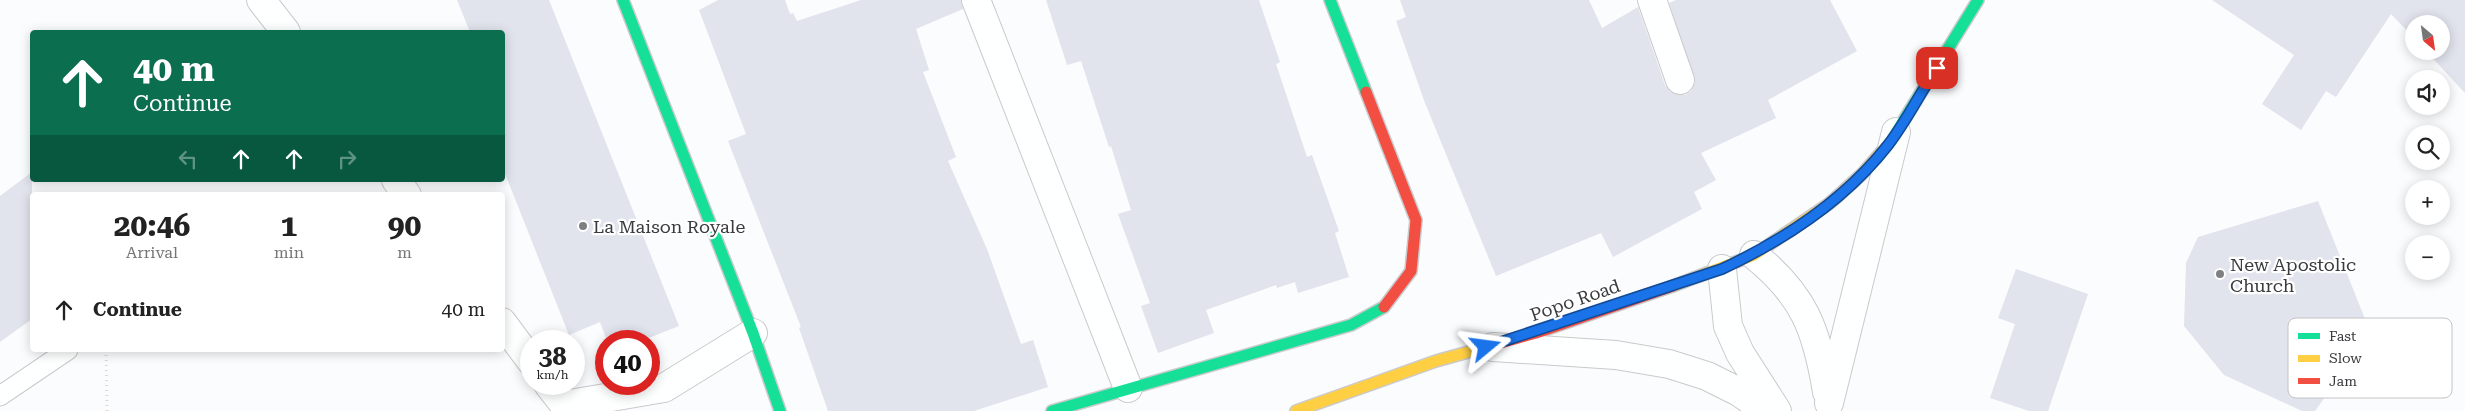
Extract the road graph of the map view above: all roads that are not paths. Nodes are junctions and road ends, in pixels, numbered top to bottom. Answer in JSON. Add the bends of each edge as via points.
{"nodes":[{"id":1,"x":261,"y":0,"type":"edge"},
{"id":2,"x":623,"y":0,"type":"edge"},
{"id":3,"x":976,"y":0,"type":"edge"},
{"id":4,"x":1330,"y":0,"type":"edge"},
{"id":5,"x":1652,"y":0,"type":"edge"},
{"id":6,"x":1978,"y":0,"type":"edge"},
{"id":7,"x":284,"y":30,"type":"edge"},
{"id":8,"x":1680,"y":80,"type":"dead end"},
{"id":9,"x":1896,"y":130,"type":"junction"},
{"id":10,"x":1754,"y":254,"type":"junction"},
{"id":11,"x":1722,"y":269,"type":"junction"},
{"id":12,"x":505,"y":326,"type":"edge"},
{"id":13,"x":753,"y":333,"type":"junction"},
{"id":14,"x":520,"y":346,"type":"edge"},
{"id":15,"x":1486,"y":347,"type":"junction"},
{"id":16,"x":65,"y":352,"type":"edge"},
{"id":17,"x":1128,"y":388,"type":"junction"},
{"id":18,"x":557,"y":395,"type":"edge"},
{"id":19,"x":0,"y":396,"type":"edge"},
{"id":20,"x":1829,"y":407,"type":"edge"},
{"id":21,"x":567,"y":408,"type":"edge"},
{"id":22,"x":780,"y":411,"type":"edge"},
{"id":23,"x":1052,"y":411,"type":"edge"},
{"id":24,"x":1296,"y":411,"type":"edge"},
{"id":25,"x":1766,"y":411,"type":"edge"},
{"id":26,"x":1777,"y":411,"type":"edge"}],
"edges":[{"from":1,"to":7,"type":"street"},
{"from":2,"to":13,"type":"street"},
{"from":3,"to":17,"type":"street"},
{"from":4,"to":17,"type":"street","via":[[1416,220],[1411,272],[1384,307],[1351,325]]},
{"from":5,"to":8,"type":"street"},
{"from":6,"to":9,"type":"street","name":"Popo Road"},
{"from":9,"to":10,"type":"street","name":"Popo Road","via":[[1889,144],[1862,174],[1830,203]]},
{"from":9,"to":20,"type":"street"},
{"from":10,"to":11,"type":"street","name":"Popo Road"},
{"from":10,"to":20,"type":"street","via":[[1781,278],[1810,322],[1823,365]]},
{"from":11,"to":15,"type":"street","name":"Popo Road"},
{"from":11,"to":26,"type":"street","via":[[1728,326],[1740,353]]},
{"from":12,"to":14,"type":"street"},
{"from":13,"to":21,"type":"street","via":[[664,388]]},
{"from":13,"to":22,"type":"street"},
{"from":15,"to":24,"type":"street","name":"Popo Road","via":[[1436,361]]},
{"from":15,"to":25,"type":"street","via":[[1616,355],[1669,364],[1708,376]]},
{"from":16,"to":19,"type":"lane"},
{"from":17,"to":23,"type":"street"},
{"from":18,"to":21,"type":"street"}]}
